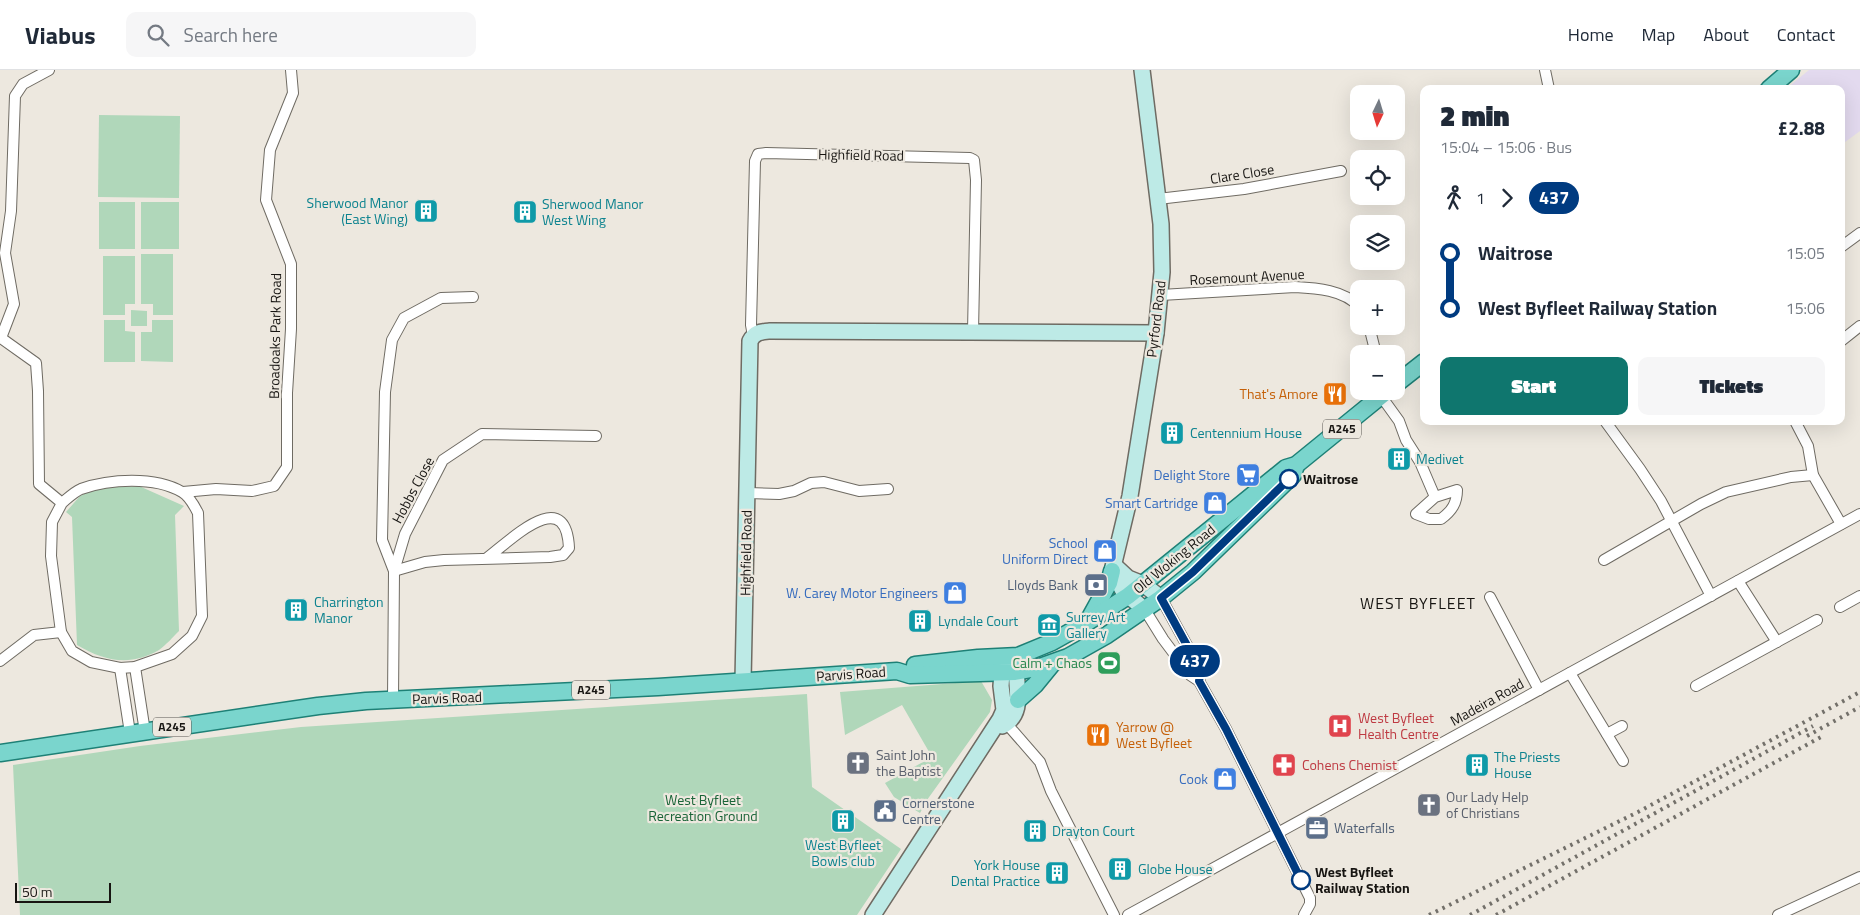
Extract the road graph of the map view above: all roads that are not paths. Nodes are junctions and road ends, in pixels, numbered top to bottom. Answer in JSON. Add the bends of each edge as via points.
{"nodes":[{"id":1,"x":49,"y":70,"type":"edge"},
{"id":2,"x":291,"y":70,"type":"edge"},
{"id":3,"x":1142,"y":70,"type":"edge"},
{"id":4,"x":1545,"y":70,"type":"edge"},
{"id":5,"x":1791,"y":70,"type":"edge"},
{"id":6,"x":1548,"y":85,"type":"edge"},
{"id":7,"x":1774,"y":85,"type":"edge"},
{"id":8,"x":1328,"y":162,"type":"dead end"},
{"id":9,"x":1341,"y":171,"type":"dead end"},
{"id":10,"x":1329,"y":173,"type":"junction"},
{"id":11,"x":1158,"y":200,"type":"junction"},
{"id":12,"x":1860,"y":233,"type":"edge"},
{"id":13,"x":1845,"y":245,"type":"edge"},
{"id":14,"x":1160,"y":295,"type":"junction"},
{"id":15,"x":473,"y":296,"type":"dead end"},
{"id":16,"x":1350,"y":300,"type":"edge"},
{"id":17,"x":1860,"y":326,"type":"edge"},
{"id":18,"x":973,"y":332,"type":"junction"},
{"id":19,"x":1156,"y":333,"type":"junction"},
{"id":20,"x":753,"y":336,"type":"junction"},
{"id":21,"x":1845,"y":338,"type":"edge"},
{"id":22,"x":1420,"y":365,"type":"edge"},
{"id":23,"x":1405,"y":377,"type":"edge"},
{"id":24,"x":1377,"y":400,"type":"edge"},
{"id":25,"x":1387,"y":400,"type":"edge"},
{"id":26,"x":1608,"y":425,"type":"edge"},
{"id":27,"x":1797,"y":425,"type":"edge"},
{"id":28,"x":596,"y":436,"type":"dead end"},
{"id":29,"x":1296,"y":465,"type":"junction"},
{"id":30,"x":1813,"y":475,"type":"junction"},
{"id":31,"x":888,"y":489,"type":"dead end"},
{"id":32,"x":183,"y":492,"type":"junction"},
{"id":33,"x":748,"y":493,"type":"junction"},
{"id":34,"x":1436,"y":497,"type":"dead end"},
{"id":35,"x":62,"y":503,"type":"junction"},
{"id":36,"x":1860,"y":514,"type":"edge"},
{"id":37,"x":1672,"y":521,"type":"junction"},
{"id":38,"x":1842,"y":524,"type":"junction"},
{"id":39,"x":487,"y":558,"type":"junction"},
{"id":40,"x":1604,"y":560,"type":"dead end"},
{"id":41,"x":1113,"y":568,"type":"junction"},
{"id":42,"x":394,"y":571,"type":"junction"},
{"id":43,"x":1738,"y":581,"type":"junction"},
{"id":44,"x":1143,"y":584,"type":"junction"},
{"id":45,"x":1128,"y":596,"type":"junction"},
{"id":46,"x":1711,"y":596,"type":"junction"},
{"id":47,"x":1860,"y":596,"type":"edge"},
{"id":48,"x":1490,"y":597,"type":"dead end"},
{"id":49,"x":1161,"y":598,"type":"junction"},
{"id":50,"x":1840,"y":607,"type":"dead end"},
{"id":51,"x":1145,"y":610,"type":"junction"},
{"id":52,"x":1816,"y":620,"type":"dead end"},
{"id":53,"x":1086,"y":624,"type":"junction"},
{"id":54,"x":61,"y":632,"type":"junction"},
{"id":55,"x":1777,"y":642,"type":"junction"},
{"id":56,"x":0,"y":661,"type":"edge"},
{"id":57,"x":1053,"y":663,"type":"junction"},
{"id":58,"x":1009,"y":664,"type":"junction"},
{"id":59,"x":135,"y":666,"type":"junction"},
{"id":60,"x":120,"y":668,"type":"junction"},
{"id":61,"x":1570,"y":673,"type":"junction"},
{"id":62,"x":743,"y":681,"type":"junction"},
{"id":63,"x":1199,"y":681,"type":"junction"},
{"id":64,"x":1696,"y":686,"type":"dead end"},
{"id":65,"x":1539,"y":690,"type":"junction"},
{"id":66,"x":393,"y":700,"type":"junction"},
{"id":67,"x":1018,"y":700,"type":"junction"},
{"id":68,"x":1000,"y":726,"type":"junction"},
{"id":69,"x":1622,"y":726,"type":"dead end"},
{"id":70,"x":138,"y":732,"type":"junction"},
{"id":71,"x":1607,"y":734,"type":"junction"},
{"id":72,"x":0,"y":753,"type":"edge"},
{"id":73,"x":1623,"y":761,"type":"dead end"},
{"id":74,"x":1278,"y":833,"type":"junction"},
{"id":75,"x":1860,"y":877,"type":"edge"},
{"id":76,"x":873,"y":915,"type":"edge"},
{"id":77,"x":1114,"y":915,"type":"edge"},
{"id":78,"x":1128,"y":915,"type":"edge"},
{"id":79,"x":1304,"y":915,"type":"edge"},
{"id":80,"x":1778,"y":915,"type":"edge"}],
"edges":[{"from":1,"to":35,"type":"street","via":[[23,84],[15,96],[11,211],[5,253],[14,304],[0,338],[36,363],[39,484]]},
{"from":2,"to":32,"type":"street","name":"Broadoaks Park Road","via":[[293,93],[270,150],[266,200],[291,264],[287,467],[274,486],[252,491],[216,489]]},
{"from":3,"to":11,"type":"street","name":"Pyrford Road"},
{"from":4,"to":6,"type":"street"},
{"from":5,"to":7,"type":"main road"},
{"from":8,"to":10,"type":"street"},
{"from":9,"to":10,"type":"street","name":"Clare Close"},
{"from":10,"to":11,"type":"street","name":"Clare Close","via":[[1244,189]]},
{"from":11,"to":14,"type":"street","name":"Pyrford Road","via":[[1162,248]]},
{"from":12,"to":13,"type":"street"},
{"from":14,"to":16,"type":"street","name":"Rosemount Avenue","via":[[1295,286]]},
{"from":14,"to":19,"type":"street","name":"Pyrford Road"},
{"from":15,"to":42,"type":"street","via":[[441,298],[404,318],[392,340],[385,392],[382,540]]},
{"from":17,"to":21,"type":"street"},
{"from":18,"to":19,"type":"street"},
{"from":18,"to":20,"type":"street","via":[[770,331]]},
{"from":18,"to":20,"type":"street","name":"Highfield Road","via":[[974,160],[766,153],[758,154],[755,161]]},
{"from":19,"to":41,"type":"street","name":"Pyrford Road","via":[[1130,496]]},
{"from":20,"to":33,"type":"street","name":"Highfield Road","via":[[750,341]]},
{"from":22,"to":23,"type":"main road"},
{"from":24,"to":29,"type":"main road","name":"Old Woking Road","number":"A245"},
{"from":25,"to":34,"type":"street"},
{"from":26,"to":37,"type":"street"},
{"from":27,"to":30,"type":"street","via":[[1808,446]]},
{"from":28,"to":42,"type":"street","name":"Hobbs Close","via":[[482,434],[443,460],[405,534]]},
{"from":29,"to":44,"type":"main road","name":"Old Woking Road","number":"A245","via":[[1286,468]]},
{"from":29,"to":49,"type":"main road","name":"Old Woking Road","number":"A245","via":[[1293,475],[1238,530]]},
{"from":30,"to":37,"type":"street","via":[[1726,492]]},
{"from":30,"to":38,"type":"street"},
{"from":31,"to":33,"type":"street","via":[[859,491],[824,482],[779,494]]},
{"from":32,"to":35,"type":"street","name":"Broadoaks Park Road","via":[[142,480],[105,483],[79,490]]},
{"from":32,"to":59,"type":"street","via":[[198,513],[202,616],[192,636],[172,654]]},
{"from":33,"to":62,"type":"street","name":"Highfield Road"},
{"from":35,"to":54,"type":"street","via":[[52,522],[51,556]]},
{"from":36,"to":38,"type":"street","name":"Madeira Road"},
{"from":37,"to":40,"type":"street"},
{"from":37,"to":46,"type":"street"},
{"from":38,"to":43,"type":"street","name":"Madeira Road"},
{"from":39,"to":39,"type":"street","via":[[539,520],[551,517],[566,526],[569,548],[563,555]]},
{"from":39,"to":42,"type":"street","via":[[425,562]]},
{"from":41,"to":44,"type":"street"},
{"from":41,"to":45,"type":"street","via":[[1119,586]]},
{"from":41,"to":53,"type":"main road","via":[[1109,583]]},
{"from":42,"to":66,"type":"street","name":"Hobbs Close"},
{"from":43,"to":46,"type":"street","name":"Madeira Road"},
{"from":43,"to":55,"type":"street"},
{"from":44,"to":45,"type":"main road","name":"Old Woking Road","number":"A245"},
{"from":44,"to":49,"type":"street"},
{"from":45,"to":51,"type":"street"},
{"from":45,"to":53,"type":"main road","name":"Old Woking Road","number":"A245"},
{"from":46,"to":61,"type":"street","name":"Madeira Road"},
{"from":47,"to":50,"type":"street"},
{"from":48,"to":65,"type":"street"},
{"from":49,"to":51,"type":"main road","name":"Old Woking Road","number":"A245"},
{"from":49,"to":63,"type":"street","via":[[1201,671]]},
{"from":51,"to":57,"type":"main road","name":"Old Woking Road","number":"A245","via":[[1068,658]]},
{"from":51,"to":63,"type":"street","via":[[1190,675]]},
{"from":52,"to":55,"type":"street"},
{"from":53,"to":58,"type":"main road","name":"Old Woking Road","number":"A245"},
{"from":54,"to":56,"type":"street","via":[[34,635]]},
{"from":54,"to":60,"type":"street","via":[[72,651],[91,662]]},
{"from":55,"to":64,"type":"street"},
{"from":57,"to":58,"type":"main road","name":"Old Woking Road","number":"A245","via":[[1037,668]]},
{"from":57,"to":67,"type":"main road"},
{"from":58,"to":62,"type":"main road","name":"Parvis Road","number":"A245","via":[[910,675],[897,671]]},
{"from":58,"to":67,"type":"street"},
{"from":58,"to":68,"type":"street","via":[[1001,686],[1004,710]]},
{"from":59,"to":60,"type":"street"},
{"from":59,"to":70,"type":"street"},
{"from":60,"to":70,"type":"street"},
{"from":61,"to":65,"type":"street","name":"Madeira Road"},
{"from":61,"to":71,"type":"street"},
{"from":62,"to":66,"type":"main road","name":"Parvis Road","number":"A245"},
{"from":63,"to":74,"type":"street"},
{"from":65,"to":74,"type":"street","name":"Madeira Road"},
{"from":66,"to":70,"type":"main road","name":"Parvis Road","number":"A245","via":[[318,706]]},
{"from":67,"to":68,"type":"street","via":[[1016,710]]},
{"from":68,"to":76,"type":"street"},
{"from":68,"to":77,"type":"street","via":[[1040,762],[1051,791]]},
{"from":69,"to":71,"type":"street"},
{"from":70,"to":72,"type":"main road","name":"Parvis Road","number":"A245"},
{"from":71,"to":73,"type":"street"},
{"from":74,"to":78,"type":"street","name":"Madeira Road"},
{"from":74,"to":79,"type":"street","via":[[1310,898]]},
{"from":75,"to":80,"type":"street"}]}
